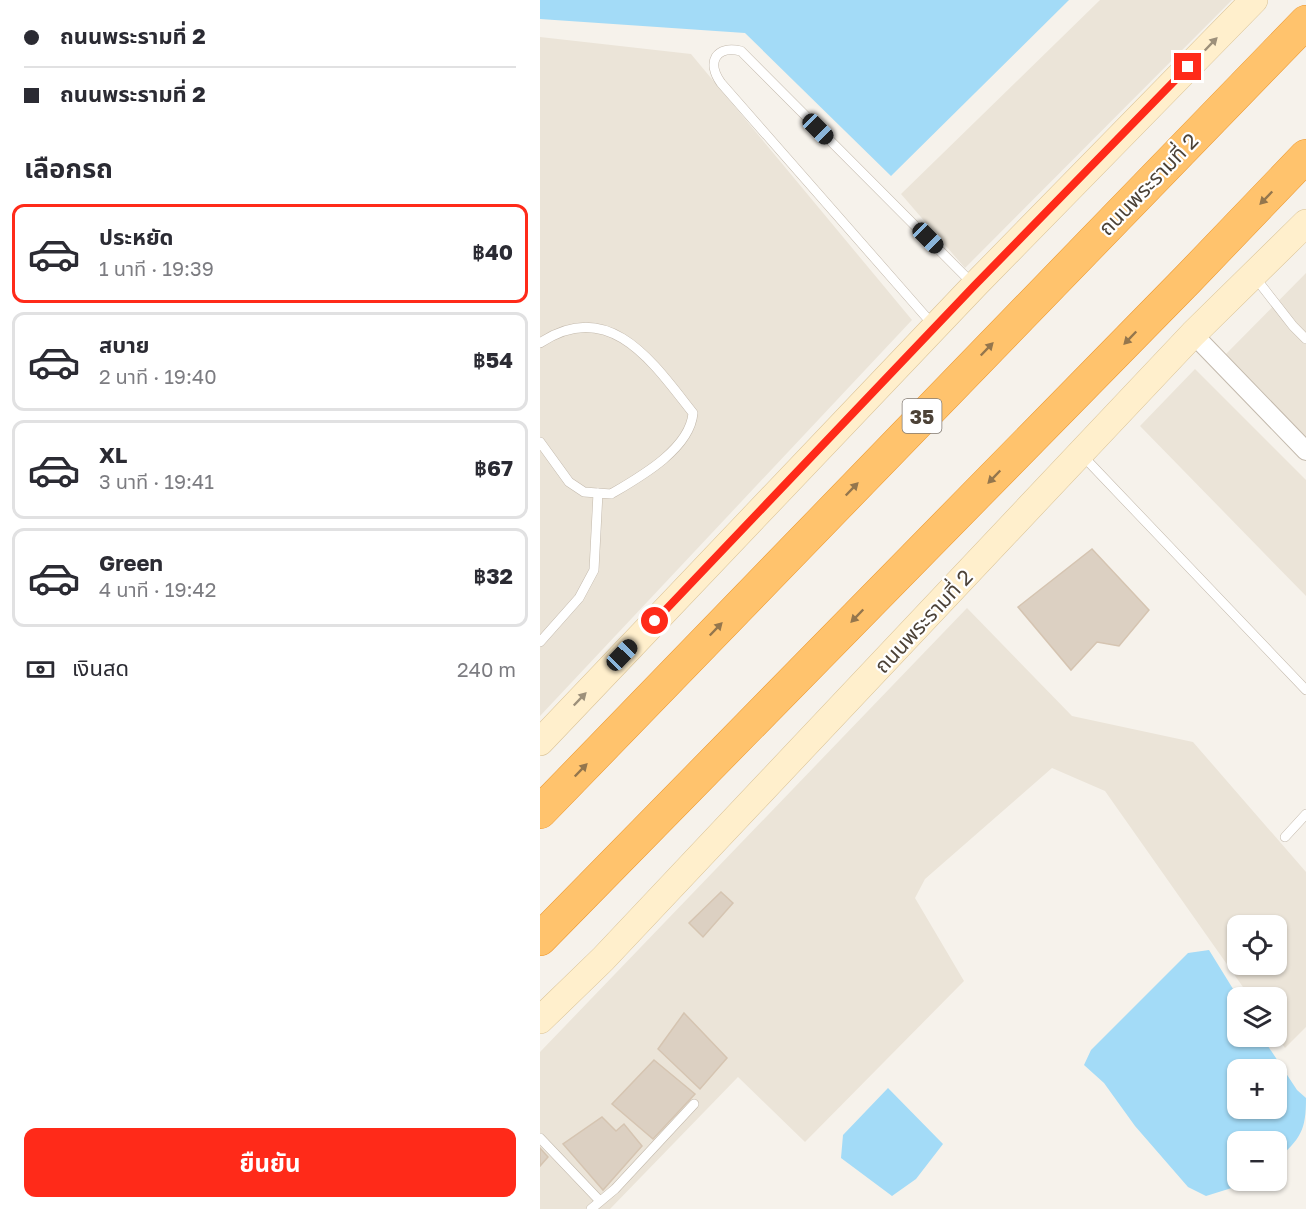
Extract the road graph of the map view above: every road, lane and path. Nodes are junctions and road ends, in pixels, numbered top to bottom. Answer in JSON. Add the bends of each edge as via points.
{"nodes":[{"id":1,"x":1254,"y":0,"type":"edge"},
{"id":2,"x":1306,"y":22,"type":"edge"},
{"id":3,"x":1306,"y":156,"type":"edge"},
{"id":4,"x":1306,"y":223,"type":"edge"},
{"id":5,"x":1254,"y":276,"type":"junction"},
{"id":6,"x":975,"y":285,"type":"junction"},
{"id":7,"x":935,"y":328,"type":"junction"},
{"id":8,"x":1193,"y":334,"type":"junction"},
{"id":9,"x":1306,"y":339,"type":"edge"},
{"id":10,"x":540,"y":343,"type":"edge"},
{"id":11,"x":540,"y":442,"type":"edge"},
{"id":12,"x":1306,"y":451,"type":"edge"},
{"id":13,"x":1081,"y":454,"type":"junction"},
{"id":14,"x":598,"y":493,"type":"junction"},
{"id":15,"x":540,"y":642,"type":"edge"},
{"id":16,"x":1306,"y":690,"type":"edge"},
{"id":17,"x":540,"y":742,"type":"edge"},
{"id":18,"x":540,"y":812,"type":"edge"},
{"id":19,"x":1306,"y":814,"type":"edge"},
{"id":20,"x":1285,"y":837,"type":"dead end"},
{"id":21,"x":540,"y":939,"type":"edge"},
{"id":22,"x":540,"y":1020,"type":"edge"},
{"id":23,"x":694,"y":1104,"type":"dead end"},
{"id":24,"x":540,"y":1138,"type":"edge"},
{"id":25,"x":599,"y":1200,"type":"junction"},
{"id":26,"x":591,"y":1209,"type":"edge"}],
"edges":[{"from":6,"to":1,"type":"main road","number":"35","one_way":true},
{"from":18,"to":2,"type":"highway","name":"ถนนพระรามที่ 2","number":"35","one_way":true},
{"from":3,"to":21,"type":"highway","one_way":true},
{"from":4,"to":5,"type":"main road","name":"ถนนพระรามที่ 2"},
{"from":5,"to":8,"type":"main road","name":"ถนนพระรามที่ 2"},
{"from":5,"to":9,"type":"lane"},
{"from":6,"to":7,"type":"main road","number":"35"},
{"from":6,"to":7,"type":"lane","via":[[741,51],[721,52],[713,60],[712,69],[721,83]]},
{"from":17,"to":7,"type":"main road","number":"35","one_way":true},
{"from":8,"to":12,"type":"street"},
{"from":8,"to":13,"type":"main road","name":"ถนนพระรามที่ 2"},
{"from":10,"to":14,"type":"lane","via":[[562,331],[582,327],[612,331],[644,352],[693,413],[692,426],[669,453],[611,494]]},
{"from":11,"to":14,"type":"lane","via":[[569,482],[584,492]]},
{"from":13,"to":16,"type":"lane"},
{"from":13,"to":22,"type":"main road","name":"ถนนพระรามที่ 2","via":[[603,959]]},
{"from":14,"to":15,"type":"lane","via":[[594,570],[579,598]]},
{"from":19,"to":20,"type":"lane"},
{"from":23,"to":25,"type":"lane","via":[[615,1189]]},
{"from":24,"to":25,"type":"lane"},
{"from":25,"to":26,"type":"lane"}]}
